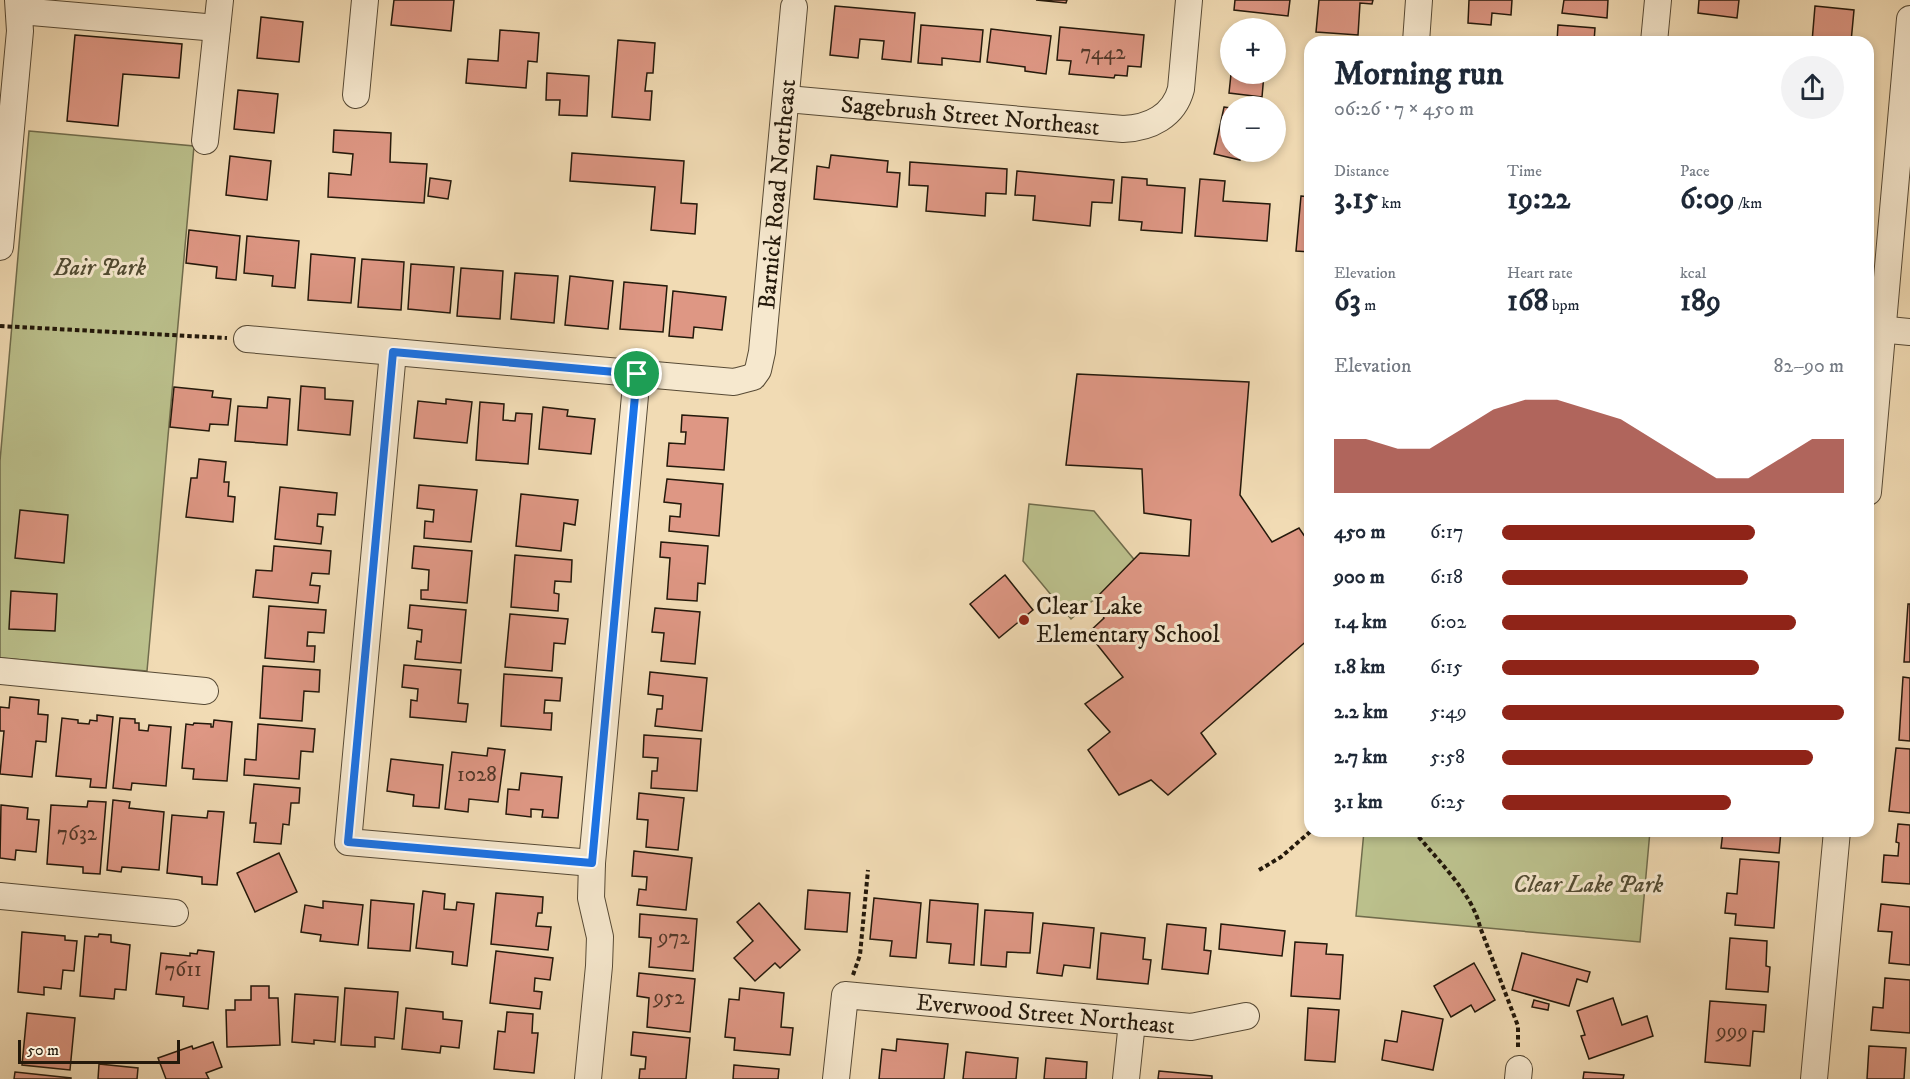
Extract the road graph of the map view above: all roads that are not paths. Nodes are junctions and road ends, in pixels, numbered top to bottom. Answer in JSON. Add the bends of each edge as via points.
{"nodes":[{"id":1,"x":220,"y":0,"type":"edge"},
{"id":2,"x":365,"y":0,"type":"edge"},
{"id":3,"x":1189,"y":0,"type":"edge"},
{"id":4,"x":1419,"y":0,"type":"edge"},
{"id":5,"x":1658,"y":0,"type":"edge"},
{"id":6,"x":19,"y":5,"type":"edge"},
{"id":7,"x":794,"y":8,"type":"dead end"},
{"id":8,"x":1910,"y":19,"type":"edge"},
{"id":9,"x":217,"y":28,"type":"junction"},
{"id":10,"x":1416,"y":36,"type":"edge"},
{"id":11,"x":1655,"y":36,"type":"edge"},
{"id":12,"x":356,"y":95,"type":"dead end"},
{"id":13,"x":786,"y":99,"type":"junction"},
{"id":14,"x":205,"y":141,"type":"dead end"},
{"id":15,"x":0,"y":247,"type":"edge"},
{"id":16,"x":1875,"y":329,"type":"edge"},
{"id":17,"x":1910,"y":332,"type":"edge"},
{"id":18,"x":248,"y":339,"type":"road end"},
{"id":19,"x":393,"y":352,"type":"junction"},
{"id":20,"x":1874,"y":352,"type":"edge"},
{"id":21,"x":637,"y":374,"type":"junction"},
{"id":22,"x":0,"y":671,"type":"edge"},
{"id":23,"x":205,"y":691,"type":"dead end"},
{"id":24,"x":1836,"y":837,"type":"edge"},
{"id":25,"x":592,"y":863,"type":"junction"},
{"id":26,"x":0,"y":896,"type":"edge"},
{"id":27,"x":175,"y":913,"type":"dead end"},
{"id":28,"x":1246,"y":1016,"type":"dead end"},
{"id":29,"x":1132,"y":1022,"type":"junction"},
{"id":30,"x":588,"y":1079,"type":"edge"},
{"id":31,"x":837,"y":1079,"type":"edge"},
{"id":32,"x":1126,"y":1079,"type":"edge"},
{"id":33,"x":1814,"y":1079,"type":"edge"}],
"edges":[{"from":1,"to":9,"type":"street"},
{"from":2,"to":12,"type":"street"},
{"from":3,"to":13,"type":"street","name":"Sagebrush Street Northeast","via":[[1178,99],[1166,114],[1137,129]]},
{"from":4,"to":10,"type":"street"},
{"from":5,"to":11,"type":"street"},
{"from":6,"to":9,"type":"street"},
{"from":6,"to":15,"type":"street","via":[[20,31]]},
{"from":7,"to":13,"type":"street","name":"Barnick Road Northeast"},
{"from":8,"to":16,"type":"street"},
{"from":9,"to":14,"type":"street"},
{"from":13,"to":21,"type":"street","name":"Barnick Road Northeast","via":[[758,370],[753,377],[734,382]]},
{"from":16,"to":17,"type":"street"},
{"from":16,"to":20,"type":"street"},
{"from":18,"to":19,"type":"street"},
{"from":19,"to":21,"type":"street"},
{"from":19,"to":25,"type":"street","via":[[348,842]]},
{"from":21,"to":25,"type":"street"},
{"from":22,"to":23,"type":"street"},
{"from":24,"to":33,"type":"street"},
{"from":25,"to":30,"type":"street","via":[[591,898],[600,937]]},
{"from":26,"to":27,"type":"street"},
{"from":28,"to":29,"type":"street","name":"Everwood Street Northeast","via":[[1191,1028]]},
{"from":29,"to":31,"type":"street","name":"Everwood Street Northeast","via":[[844,995]]},
{"from":29,"to":32,"type":"street"}]}
